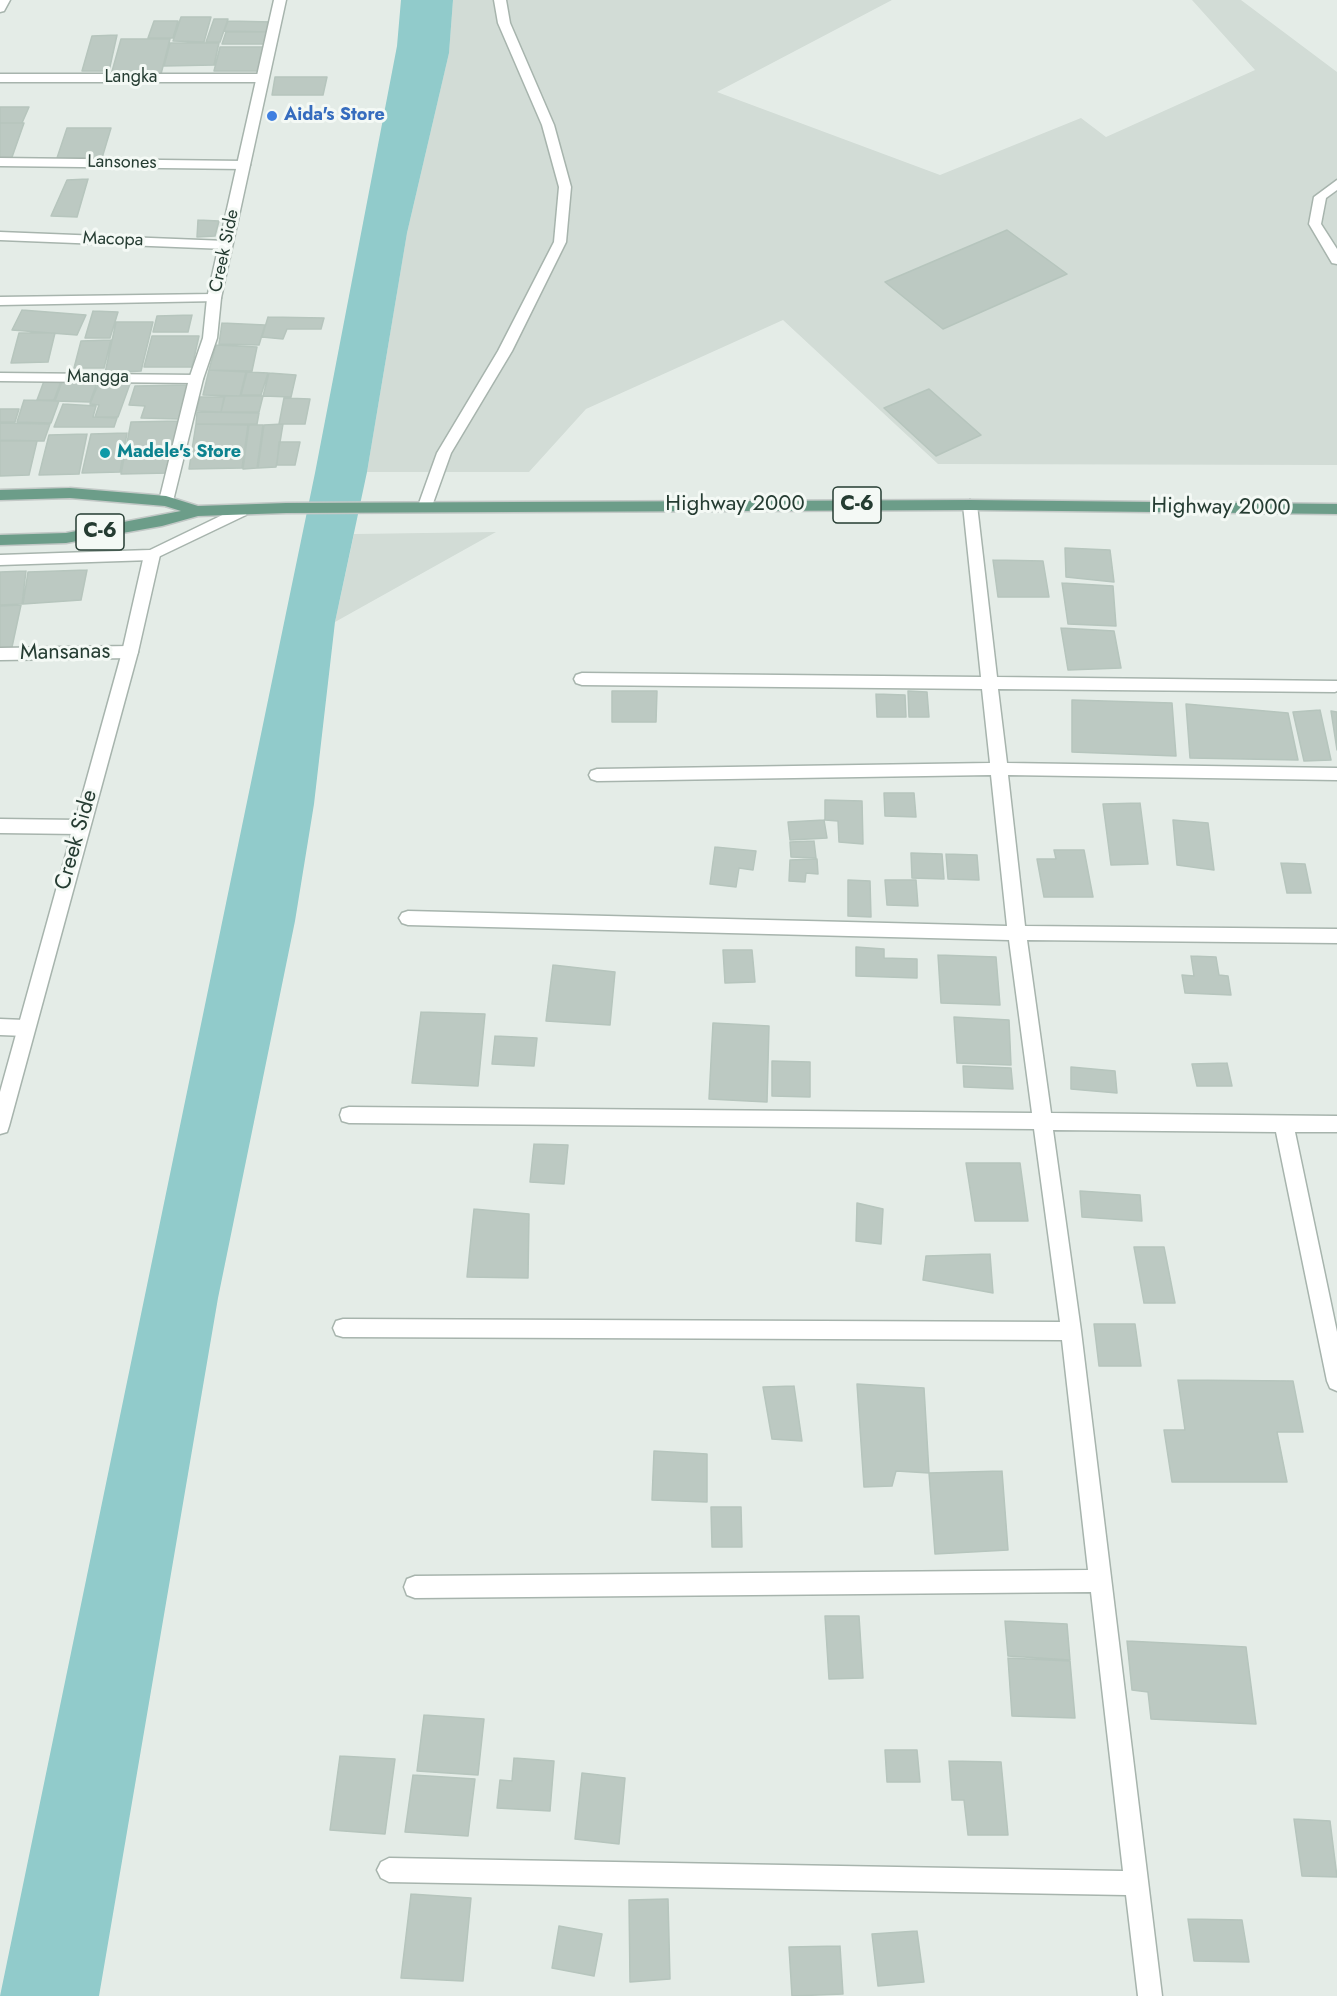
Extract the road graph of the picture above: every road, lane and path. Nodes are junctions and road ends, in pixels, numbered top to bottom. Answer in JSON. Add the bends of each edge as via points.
{"nodes":[{"id":1,"x":4,"y":0,"type":"edge"},
{"id":2,"x":280,"y":0,"type":"edge"},
{"id":3,"x":500,"y":0,"type":"edge"},
{"id":4,"x":0,"y":9,"type":"edge"},
{"id":5,"x":0,"y":78,"type":"edge"},
{"id":6,"x":262,"y":78,"type":"junction"},
{"id":7,"x":0,"y":162,"type":"edge"},
{"id":8,"x":244,"y":165,"type":"junction"},
{"id":9,"x":1337,"y":184,"type":"edge"},
{"id":10,"x":0,"y":236,"type":"edge"},
{"id":11,"x":226,"y":245,"type":"junction"},
{"id":12,"x":1337,"y":260,"type":"edge"},
{"id":13,"x":214,"y":298,"type":"junction"},
{"id":14,"x":0,"y":301,"type":"edge"},
{"id":15,"x":0,"y":377,"type":"edge"},
{"id":16,"x":196,"y":379,"type":"junction"},
{"id":17,"x":0,"y":495,"type":"edge"},
{"id":18,"x":166,"y":501,"type":"junction"},
{"id":19,"x":970,"y":505,"type":"junction"},
{"id":20,"x":425,"y":506,"type":"junction"},
{"id":21,"x":1337,"y":509,"type":"edge"},
{"id":22,"x":198,"y":511,"type":"junction"},
{"id":23,"x":241,"y":511,"type":"junction"},
{"id":24,"x":0,"y":540,"type":"edge"},
{"id":25,"x":153,"y":555,"type":"junction"},
{"id":26,"x":0,"y":560,"type":"edge"},
{"id":27,"x":130,"y":652,"type":"junction"},
{"id":28,"x":0,"y":654,"type":"edge"},
{"id":29,"x":582,"y":679,"type":"dead end"},
{"id":30,"x":990,"y":681,"type":"junction"},
{"id":31,"x":1335,"y":686,"type":"dead end"},
{"id":32,"x":998,"y":769,"type":"junction"},
{"id":33,"x":1337,"y":774,"type":"edge"},
{"id":34,"x":597,"y":775,"type":"dead end"},
{"id":35,"x":0,"y":826,"type":"edge"},
{"id":36,"x":80,"y":827,"type":"junction"},
{"id":37,"x":408,"y":918,"type":"dead end"},
{"id":38,"x":1017,"y":933,"type":"junction"},
{"id":39,"x":1337,"y":936,"type":"edge"},
{"id":40,"x":0,"y":1027,"type":"edge"},
{"id":41,"x":25,"y":1028,"type":"junction"},
{"id":42,"x":349,"y":1115,"type":"dead end"},
{"id":43,"x":1042,"y":1120,"type":"junction"},
{"id":44,"x":1284,"y":1123,"type":"junction"},
{"id":45,"x":1337,"y":1124,"type":"edge"},
{"id":46,"x":0,"y":1126,"type":"edge"},
{"id":47,"x":343,"y":1328,"type":"dead end"},
{"id":48,"x":1071,"y":1331,"type":"junction"},
{"id":49,"x":1337,"y":1381,"type":"edge"},
{"id":50,"x":1100,"y":1581,"type":"junction"},
{"id":51,"x":415,"y":1587,"type":"dead end"},
{"id":52,"x":389,"y":1870,"type":"dead end"},
{"id":53,"x":1136,"y":1883,"type":"junction"},
{"id":54,"x":1150,"y":1996,"type":"edge"}],
"edges":[{"from":1,"to":4,"type":"street"},
{"from":2,"to":6,"type":"street","name":"Creek Side"},
{"from":3,"to":20,"type":"street","via":[[504,23],[548,126],[565,187],[560,242],[505,351],[444,453]]},
{"from":5,"to":6,"type":"street","name":"Langka"},
{"from":6,"to":8,"type":"street","name":"Creek Side"},
{"from":7,"to":8,"type":"street","name":"Lansones"},
{"from":8,"to":11,"type":"street","name":"Creek Side"},
{"from":9,"to":12,"type":"street","via":[[1320,197],[1315,224]]},
{"from":10,"to":11,"type":"street","name":"Macopa"},
{"from":11,"to":13,"type":"street","name":"Creek Side"},
{"from":13,"to":14,"type":"street"},
{"from":13,"to":16,"type":"street","name":"Creek Side","via":[[210,338]]},
{"from":15,"to":16,"type":"street","name":"Mangga"},
{"from":16,"to":18,"type":"street","name":"Creek Side"},
{"from":17,"to":18,"type":"main road","name":"Highway 2000","number":"C-6","via":[[70,493]]},
{"from":18,"to":22,"type":"main road","name":"Highway 2000","number":"C-6"},
{"from":19,"to":20,"type":"main road","name":"Highway 2000","number":"C-6"},
{"from":19,"to":21,"type":"main road","name":"Highway 2000","number":"C-6"},
{"from":19,"to":30,"type":"street"},
{"from":20,"to":23,"type":"main road","name":"Highway 2000","number":"C-6"},
{"from":22,"to":23,"type":"main road","name":"Highway 2000","number":"C-6"},
{"from":22,"to":24,"type":"main road","name":"Highway 2000","number":"C-6","via":[[66,538]]},
{"from":23,"to":25,"type":"street","name":"Highway 2000"},
{"from":25,"to":26,"type":"street","name":"Highway 2000"},
{"from":25,"to":27,"type":"street","name":"Creek Side"},
{"from":27,"to":28,"type":"street","name":"Mansanas"},
{"from":27,"to":36,"type":"street","name":"Creek Side"},
{"from":29,"to":30,"type":"street"},
{"from":30,"to":31,"type":"street"},
{"from":30,"to":32,"type":"street"},
{"from":32,"to":33,"type":"street"},
{"from":32,"to":34,"type":"street"},
{"from":32,"to":38,"type":"street"},
{"from":35,"to":36,"type":"street"},
{"from":36,"to":41,"type":"street","name":"Creek Side"},
{"from":37,"to":38,"type":"street"},
{"from":38,"to":39,"type":"street"},
{"from":38,"to":43,"type":"street"},
{"from":40,"to":41,"type":"street"},
{"from":41,"to":46,"type":"street","name":"Creek Side"},
{"from":42,"to":43,"type":"street"},
{"from":43,"to":44,"type":"street"},
{"from":43,"to":48,"type":"street"},
{"from":44,"to":45,"type":"street"},
{"from":44,"to":49,"type":"street"},
{"from":47,"to":48,"type":"street"},
{"from":48,"to":50,"type":"street"},
{"from":50,"to":51,"type":"street"},
{"from":50,"to":53,"type":"street"},
{"from":52,"to":53,"type":"street"},
{"from":53,"to":54,"type":"street"}]}
